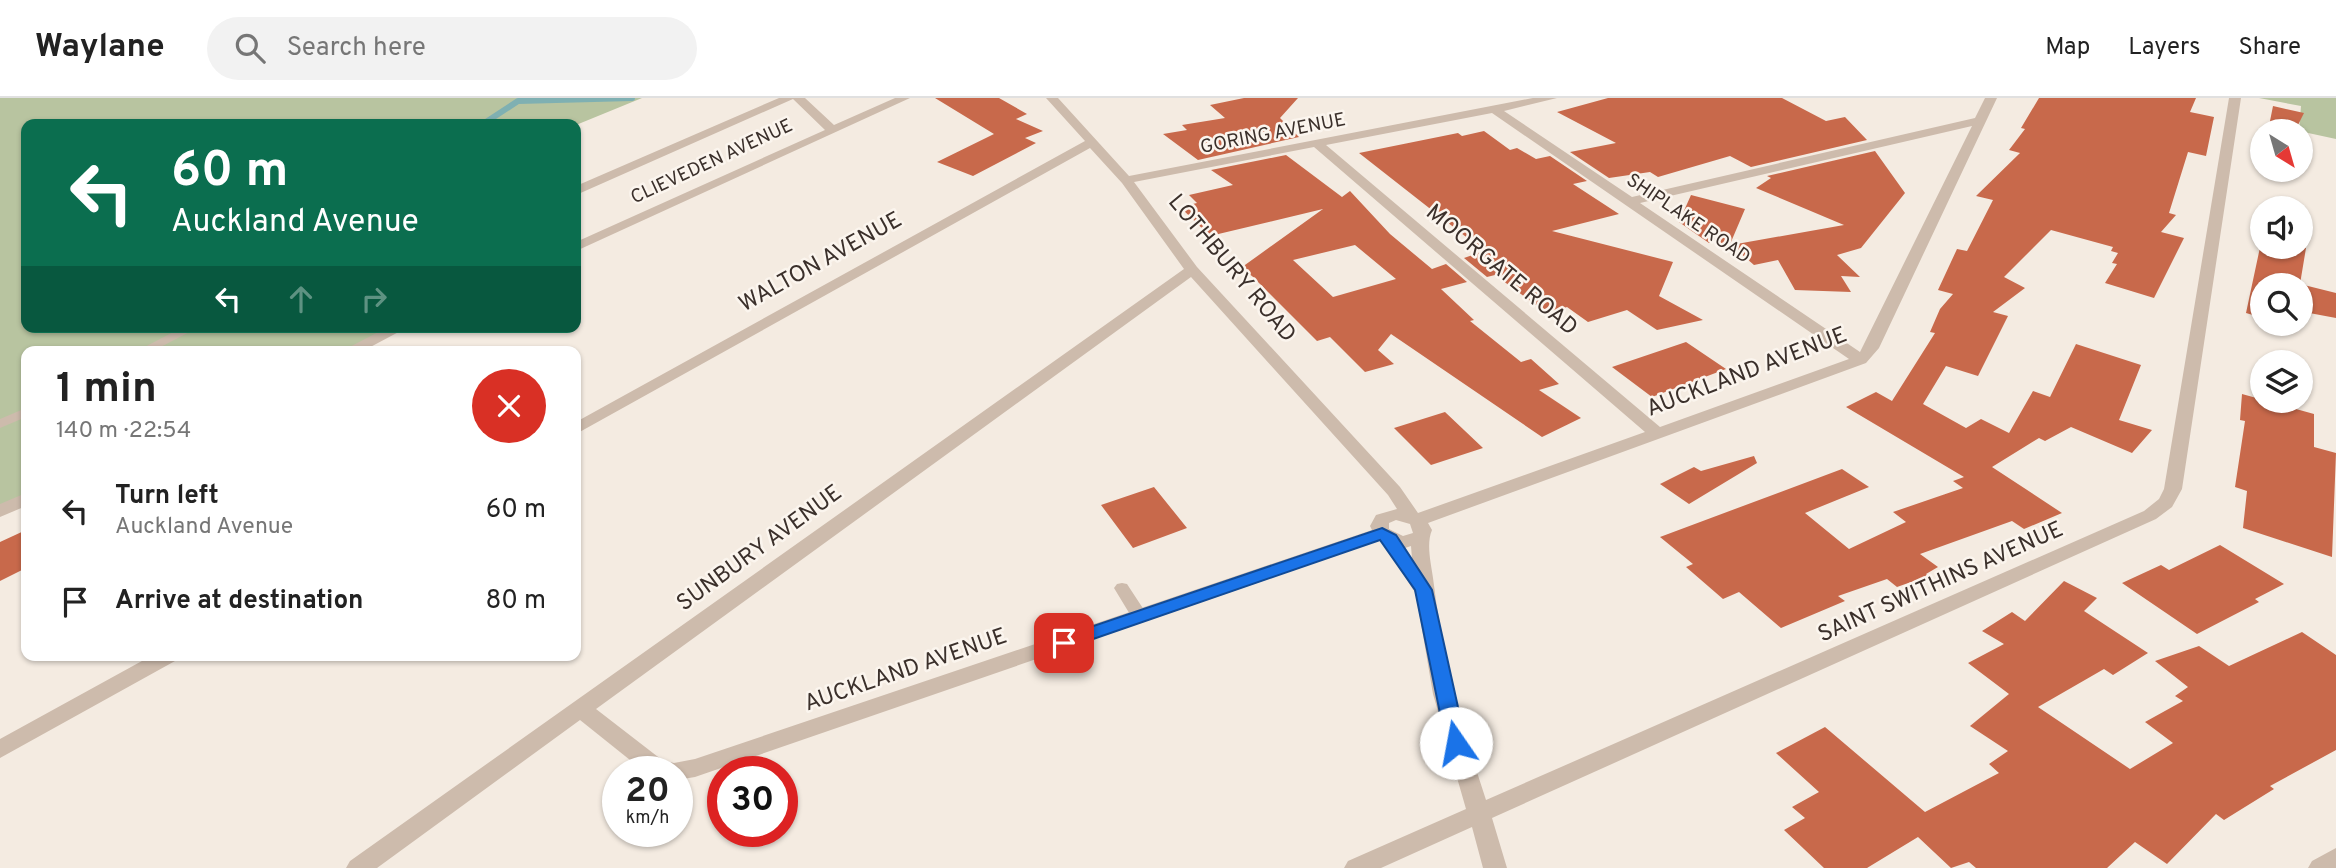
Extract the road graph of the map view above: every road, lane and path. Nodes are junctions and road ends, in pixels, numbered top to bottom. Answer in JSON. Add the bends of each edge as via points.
{"nodes":[{"id":1,"x":788,"y":98,"type":"edge"},
{"id":2,"x":798,"y":98,"type":"edge"},
{"id":3,"x":904,"y":98,"type":"edge"},
{"id":4,"x":1052,"y":98,"type":"edge"},
{"id":5,"x":1551,"y":98,"type":"edge"},
{"id":6,"x":1991,"y":98,"type":"edge"},
{"id":7,"x":2235,"y":98,"type":"edge"},
{"id":8,"x":1494,"y":109,"type":"junction"},
{"id":9,"x":1979,"y":121,"type":"junction"},
{"id":10,"x":832,"y":130,"type":"junction"},
{"id":11,"x":1092,"y":142,"type":"junction"},
{"id":12,"x":1316,"y":143,"type":"junction"},
{"id":13,"x":1126,"y":180,"type":"junction"},
{"id":14,"x":581,"y":189,"type":"edge"},
{"id":15,"x":1628,"y":202,"type":"junction"},
{"id":16,"x":581,"y":245,"type":"edge"},
{"id":17,"x":1192,"y":270,"type":"junction"},
{"id":18,"x":180,"y":333,"type":"edge"},
{"id":19,"x":388,"y":333,"type":"edge"},
{"id":20,"x":153,"y":346,"type":"edge"},
{"id":21,"x":361,"y":346,"type":"edge"},
{"id":22,"x":1861,"y":360,"type":"junction"},
{"id":23,"x":21,"y":414,"type":"edge"},
{"id":24,"x":0,"y":424,"type":"edge"},
{"id":25,"x":581,"y":426,"type":"edge"},
{"id":26,"x":1657,"y":433,"type":"junction"},
{"id":27,"x":21,"y":501,"type":"edge"},
{"id":28,"x":0,"y":511,"type":"edge"},
{"id":29,"x":1411,"y":522,"type":"junction"},
{"id":30,"x":1386,"y":536,"type":"junction"},
{"id":31,"x":1122,"y":588,"type":"dead end"},
{"id":32,"x":1423,"y":590,"type":"junction"},
{"id":33,"x":1140,"y":617,"type":"junction"},
{"id":34,"x":159,"y":661,"type":"edge"},
{"id":35,"x":580,"y":708,"type":"junction"},
{"id":36,"x":0,"y":749,"type":"edge"},
{"id":37,"x":1481,"y":812,"type":"junction"},
{"id":38,"x":2336,"y":858,"type":"edge"},
{"id":39,"x":358,"y":868,"type":"edge"},
{"id":40,"x":1356,"y":868,"type":"edge"},
{"id":41,"x":1495,"y":868,"type":"edge"},
{"id":42,"x":2320,"y":868,"type":"edge"}],
"edges":[{"from":1,"to":14,"type":"street"},
{"from":2,"to":10,"type":"street"},
{"from":3,"to":10,"type":"street","name":"CLIEVEDEN AVENUE"},
{"from":4,"to":11,"type":"street","name":"LOTHBURY ROAD"},
{"from":5,"to":8,"type":"street","name":"GORING AVENUE"},
{"from":6,"to":9,"type":"street","name":"AUCKLAND AVENUE"},
{"from":7,"to":37,"type":"street","name":"SAINT SWITHINS AVENUE","via":[[2173,489],[2166,503],[2150,515],[1962,600]]},
{"from":8,"to":12,"type":"street","name":"GORING AVENUE"},
{"from":8,"to":15,"type":"street","name":"SHIPLAKE ROAD"},
{"from":9,"to":15,"type":"street"},
{"from":9,"to":22,"type":"street","name":"AUCKLAND AVENUE","via":[[1871,348]]},
{"from":10,"to":16,"type":"street","name":"CLIEVEDEN AVENUE"},
{"from":11,"to":13,"type":"street","name":"LOTHBURY ROAD"},
{"from":11,"to":25,"type":"street","name":"WALTON AVENUE"},
{"from":12,"to":13,"type":"street","name":"GORING AVENUE"},
{"from":12,"to":26,"type":"street","name":"MOORGATE ROAD"},
{"from":13,"to":17,"type":"street","name":"LOTHBURY ROAD"},
{"from":15,"to":22,"type":"street","name":"SHIPLAKE ROAD"},
{"from":17,"to":29,"type":"street","name":"LOTHBURY ROAD","via":[[1403,501]]},
{"from":17,"to":35,"type":"street","name":"SUNBURY AVENUE"},
{"from":18,"to":20,"type":"lane"},
{"from":19,"to":21,"type":"street"},
{"from":22,"to":26,"type":"street","name":"AUCKLAND AVENUE"},
{"from":23,"to":24,"type":"lane"},
{"from":26,"to":29,"type":"street","name":"AUCKLAND AVENUE"},
{"from":27,"to":28,"type":"street"},
{"from":29,"to":30,"type":"street","name":"AUCKLAND AVENUE","via":[[1406,543]]},
{"from":29,"to":30,"type":"street","via":[[1382,519],[1379,526]]},
{"from":29,"to":32,"type":"street"},
{"from":30,"to":32,"type":"street"},
{"from":30,"to":33,"type":"street","name":"AUCKLAND AVENUE"},
{"from":31,"to":33,"type":"lane"},
{"from":32,"to":37,"type":"street","via":[[1456,743]]},
{"from":33,"to":35,"type":"street","name":"AUCKLAND AVENUE","via":[[674,772],[655,767]]},
{"from":34,"to":36,"type":"street"},
{"from":35,"to":39,"type":"street","name":"SUNBURY AVENUE"},
{"from":37,"to":40,"type":"street","name":"SAINT SWITHINS AVENUE"},
{"from":37,"to":41,"type":"street"},
{"from":38,"to":42,"type":"street"}]}
